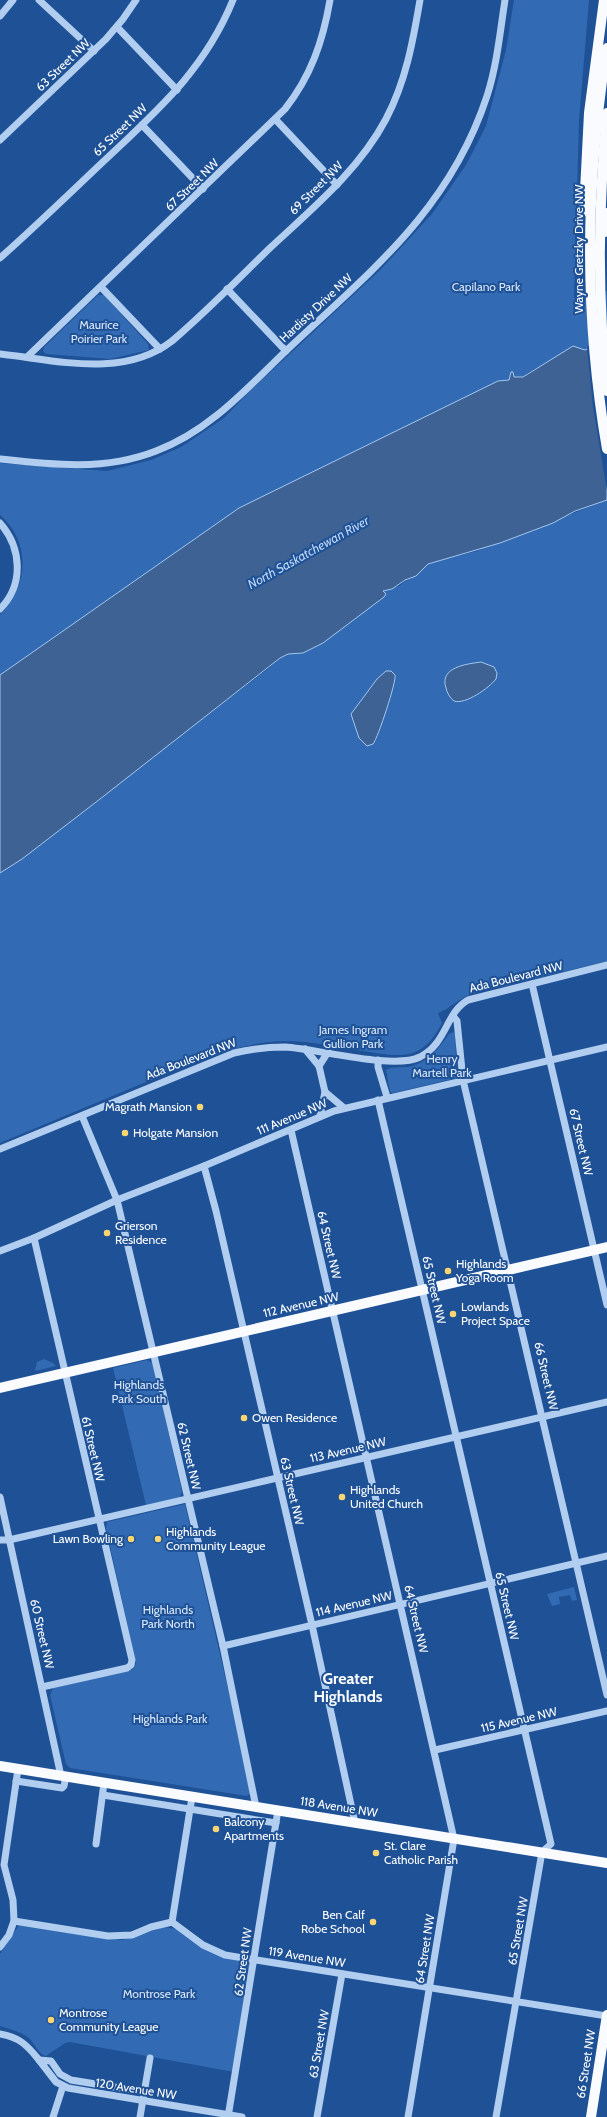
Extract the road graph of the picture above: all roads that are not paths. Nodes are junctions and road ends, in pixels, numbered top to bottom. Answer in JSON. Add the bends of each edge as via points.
{"nodes":[{"id":1,"x":13,"y":0,"type":"edge"},
{"id":2,"x":39,"y":0,"type":"edge"},
{"id":3,"x":136,"y":0,"type":"edge"},
{"id":4,"x":233,"y":0,"type":"edge"},
{"id":5,"x":330,"y":0,"type":"edge"},
{"id":6,"x":420,"y":0,"type":"edge"},
{"id":7,"x":506,"y":0,"type":"edge"},
{"id":8,"x":604,"y":0,"type":"edge"},
{"id":9,"x":0,"y":16,"type":"edge"},
{"id":10,"x":117,"y":27,"type":"junction"},
{"id":11,"x":607,"y":48,"type":"edge"},
{"id":12,"x":94,"y":51,"type":"junction"},
{"id":13,"x":177,"y":90,"type":"junction"},
{"id":14,"x":607,"y":113,"type":"edge"},
{"id":15,"x":276,"y":120,"type":"junction"},
{"id":16,"x":142,"y":125,"type":"junction"},
{"id":17,"x":0,"y":140,"type":"edge"},
{"id":18,"x":337,"y":185,"type":"junction"},
{"id":19,"x":204,"y":189,"type":"junction"},
{"id":20,"x":607,"y":214,"type":"edge"},
{"id":21,"x":0,"y":258,"type":"edge"},
{"id":22,"x":595,"y":283,"type":"junction"},
{"id":23,"x":101,"y":287,"type":"junction"},
{"id":24,"x":227,"y":289,"type":"junction"},
{"id":25,"x":595,"y":303,"type":"junction"},
{"id":26,"x":160,"y":349,"type":"junction"},
{"id":27,"x":286,"y":351,"type":"junction"},
{"id":28,"x":0,"y":354,"type":"edge"},
{"id":29,"x":27,"y":357,"type":"junction"},
{"id":30,"x":607,"y":391,"type":"edge"},
{"id":31,"x":607,"y":449,"type":"edge"},
{"id":32,"x":0,"y":459,"type":"edge"},
{"id":33,"x":0,"y":523,"type":"edge"},
{"id":34,"x":0,"y":609,"type":"edge"},
{"id":35,"x":607,"y":966,"type":"edge"},
{"id":36,"x":532,"y":984,"type":"junction"},
{"id":37,"x":453,"y":1016,"type":"junction"},
{"id":38,"x":607,"y":1047,"type":"edge"},
{"id":39,"x":305,"y":1049,"type":"junction"},
{"id":40,"x":328,"y":1052,"type":"junction"},
{"id":41,"x":378,"y":1060,"type":"junction"},
{"id":42,"x":551,"y":1060,"type":"junction"},
{"id":43,"x":319,"y":1066,"type":"junction"},
{"id":44,"x":463,"y":1080,"type":"junction"},
{"id":45,"x":325,"y":1092,"type":"junction"},
{"id":46,"x":387,"y":1097,"type":"junction"},
{"id":47,"x":378,"y":1100,"type":"junction"},
{"id":48,"x":344,"y":1108,"type":"junction"},
{"id":49,"x":82,"y":1116,"type":"junction"},
{"id":50,"x":320,"y":1116,"type":"junction"},
{"id":51,"x":291,"y":1130,"type":"junction"},
{"id":52,"x":0,"y":1149,"type":"edge"},
{"id":53,"x":204,"y":1166,"type":"junction"},
{"id":54,"x":117,"y":1200,"type":"junction"},
{"id":55,"x":34,"y":1238,"type":"junction"},
{"id":56,"x":607,"y":1248,"type":"edge"},
{"id":57,"x":0,"y":1251,"type":"edge"},
{"id":58,"x":594,"y":1251,"type":"junction"},
{"id":59,"x":508,"y":1270,"type":"junction"},
{"id":60,"x":423,"y":1290,"type":"junction"},
{"id":61,"x":607,"y":1305,"type":"edge"},
{"id":62,"x":333,"y":1311,"type":"junction"},
{"id":63,"x":244,"y":1332,"type":"junction"},
{"id":64,"x":154,"y":1353,"type":"junction"},
{"id":65,"x":64,"y":1373,"type":"junction"},
{"id":66,"x":0,"y":1388,"type":"edge"},
{"id":67,"x":607,"y":1402,"type":"edge"},
{"id":68,"x":542,"y":1417,"type":"junction"},
{"id":69,"x":457,"y":1436,"type":"junction"},
{"id":70,"x":367,"y":1457,"type":"junction"},
{"id":71,"x":278,"y":1478,"type":"junction"},
{"id":72,"x":0,"y":1497,"type":"edge"},
{"id":73,"x":188,"y":1499,"type":"junction"},
{"id":74,"x":98,"y":1520,"type":"junction"},
{"id":75,"x":0,"y":1540,"type":"edge"},
{"id":76,"x":9,"y":1540,"type":"junction"},
{"id":77,"x":607,"y":1556,"type":"edge"},
{"id":78,"x":576,"y":1563,"type":"junction"},
{"id":79,"x":491,"y":1583,"type":"junction"},
{"id":80,"x":401,"y":1604,"type":"junction"},
{"id":81,"x":312,"y":1625,"type":"junction"},
{"id":82,"x":223,"y":1646,"type":"junction"},
{"id":83,"x":42,"y":1687,"type":"junction"},
{"id":84,"x":607,"y":1695,"type":"edge"},
{"id":85,"x":607,"y":1711,"type":"edge"},
{"id":86,"x":524,"y":1730,"type":"junction"},
{"id":87,"x":435,"y":1750,"type":"junction"},
{"id":88,"x":0,"y":1766,"type":"edge"},
{"id":89,"x":18,"y":1769,"type":"junction"},
{"id":90,"x":64,"y":1776,"type":"junction"},
{"id":91,"x":16,"y":1781,"type":"junction"},
{"id":92,"x":104,"y":1783,"type":"junction"},
{"id":93,"x":103,"y":1795,"type":"junction"},
{"id":94,"x":192,"y":1797,"type":"junction"},
{"id":95,"x":256,"y":1807,"type":"junction"},
{"id":96,"x":190,"y":1809,"type":"junction"},
{"id":97,"x":278,"y":1810,"type":"junction"},
{"id":98,"x":276,"y":1823,"type":"junction"},
{"id":99,"x":355,"y":1823,"type":"junction"},
{"id":100,"x":454,"y":1839,"type":"junction"},
{"id":101,"x":96,"y":1844,"type":"dead end"},
{"id":102,"x":542,"y":1852,"type":"junction"},
{"id":103,"x":607,"y":1863,"type":"edge"},
{"id":104,"x":14,"y":1921,"type":"junction"},
{"id":105,"x":172,"y":1922,"type":"junction"},
{"id":106,"x":0,"y":1947,"type":"edge"},
{"id":107,"x":255,"y":1960,"type":"junction"},
{"id":108,"x":342,"y":1974,"type":"junction"},
{"id":109,"x":429,"y":1989,"type":"junction"},
{"id":110,"x":517,"y":2002,"type":"junction"},
{"id":111,"x":607,"y":2015,"type":"edge"},
{"id":112,"x":0,"y":2034,"type":"edge"},
{"id":113,"x":150,"y":2058,"type":"dead end"},
{"id":114,"x":39,"y":2060,"type":"junction"},
{"id":115,"x":63,"y":2086,"type":"junction"},
{"id":116,"x":144,"y":2092,"type":"junction"},
{"id":117,"x":143,"y":2101,"type":"junction"},
{"id":118,"x":228,"y":2116,"type":"edge"},
{"id":119,"x":53,"y":2117,"type":"edge"},
{"id":120,"x":140,"y":2117,"type":"edge"},
{"id":121,"x":242,"y":2117,"type":"edge"},
{"id":122,"x":317,"y":2117,"type":"edge"},
{"id":123,"x":408,"y":2117,"type":"edge"},
{"id":124,"x":496,"y":2117,"type":"edge"},
{"id":125,"x":591,"y":2117,"type":"edge"}],
"edges":[{"from":1,"to":9,"type":"street"},
{"from":2,"to":12,"type":"street"},
{"from":3,"to":10,"type":"street","name":"63 Street NW"},
{"from":4,"to":13,"type":"street","name":"65 Street NW","via":[[207,52]]},
{"from":5,"to":15,"type":"street","name":"67 Street NW","via":[[321,45],[312,68]]},
{"from":6,"to":18,"type":"street","name":"69 Street NW","via":[[412,49],[392,106],[368,148]]},
{"from":7,"to":27,"type":"street","name":"Hardisty Drive NW","via":[[497,56],[487,95],[469,142],[448,180],[428,210],[401,241]]},
{"from":8,"to":22,"type":"main road","via":[[587,136],[585,262]]},
{"from":10,"to":12,"type":"street","name":"63 Street NW"},
{"from":10,"to":13,"type":"street"},
{"from":11,"to":22,"type":"main road","name":"Wayne Gretzky Drive NW","via":[[595,136],[590,216]]},
{"from":12,"to":17,"type":"street","name":"63 Street NW"},
{"from":13,"to":16,"type":"street","name":"65 Street NW"},
{"from":14,"to":22,"type":"main road","name":"Wayne Gretzky Drive NW"},
{"from":15,"to":18,"type":"street"},
{"from":15,"to":19,"type":"street","name":"67 Street NW"},
{"from":16,"to":19,"type":"street"},
{"from":16,"to":21,"type":"street","name":"65 Street NW"},
{"from":18,"to":24,"type":"street","name":"69 Street NW"},
{"from":19,"to":23,"type":"street","name":"67 Street NW"},
{"from":20,"to":22,"type":"main road","via":[[604,257]]},
{"from":22,"to":25,"type":"main road","name":"Wayne Gretzky Drive NW"},
{"from":23,"to":26,"type":"street"},
{"from":23,"to":29,"type":"street","name":"67 Street NW"},
{"from":24,"to":26,"type":"street","name":"69 Street NW","via":[[178,336]]},
{"from":24,"to":27,"type":"street"},
{"from":25,"to":30,"type":"main road","name":"Wayne Gretzky Drive NW"},
{"from":25,"to":31,"type":"main road","name":"Wayne Gretzky Drive NW","via":[[596,372]]},
{"from":26,"to":29,"type":"street","name":"69 Street NW","via":[[140,358],[115,364]]},
{"from":27,"to":32,"type":"street","name":"Hardisty Drive NW","via":[[210,421],[189,436],[156,451],[96,465],[57,465]]},
{"from":28,"to":29,"type":"street","name":"69 Street NW"},
{"from":33,"to":34,"type":"street","via":[[15,548],[17,571],[14,588]]},
{"from":35,"to":36,"type":"street","name":"Ada Boulevard NW"},
{"from":36,"to":37,"type":"street","name":"Ada Boulevard NW","via":[[468,1000],[459,1005]]},
{"from":36,"to":42,"type":"street","name":"67 Street NW"},
{"from":37,"to":41,"type":"street","name":"Ada Boulevard NW","via":[[442,1037],[424,1054],[407,1062]]},
{"from":37,"to":44,"type":"street","name":"66 Street NW","via":[[457,1021]]},
{"from":38,"to":42,"type":"street","name":"111 Avenue NW"},
{"from":39,"to":40,"type":"street","name":"Ada Boulevard NW"},
{"from":39,"to":43,"type":"street"},
{"from":39,"to":49,"type":"street","name":"Ada Boulevard NW","via":[[262,1047],[234,1053]]},
{"from":40,"to":41,"type":"street","name":"Ada Boulevard NW"},
{"from":40,"to":43,"type":"street"},
{"from":41,"to":46,"type":"street"},
{"from":42,"to":44,"type":"street","name":"111 Avenue NW"},
{"from":42,"to":58,"type":"street","name":"67 Street NW"},
{"from":43,"to":45,"type":"street"},
{"from":44,"to":46,"type":"street","name":"111 Avenue NW"},
{"from":44,"to":59,"type":"street","name":"66 Street NW"},
{"from":45,"to":48,"type":"street"},
{"from":45,"to":50,"type":"street"},
{"from":46,"to":47,"type":"street","name":"111 Avenue NW"},
{"from":47,"to":48,"type":"street","name":"111 Avenue NW"},
{"from":47,"to":60,"type":"street","name":"65 Street NW"},
{"from":48,"to":50,"type":"street","name":"111 Avenue NW"},
{"from":49,"to":52,"type":"street","name":"Ada Boulevard NW"},
{"from":49,"to":54,"type":"street","name":"62 Street NW"},
{"from":50,"to":51,"type":"street","name":"111 Avenue NW"},
{"from":51,"to":53,"type":"street","name":"111 Avenue NW"},
{"from":51,"to":62,"type":"street","name":"64 Street NW"},
{"from":53,"to":54,"type":"street","name":"111 Avenue NW"},
{"from":53,"to":63,"type":"street","name":"63 Street NW"},
{"from":54,"to":55,"type":"street","name":"111 Avenue NW"},
{"from":54,"to":64,"type":"street","name":"62 Street NW"},
{"from":55,"to":57,"type":"street","name":"111 Avenue NW"},
{"from":55,"to":65,"type":"street","name":"61 Street NW"},
{"from":56,"to":58,"type":"main road","name":"112 Avenue NW"},
{"from":58,"to":59,"type":"main road","name":"112 Avenue NW"},
{"from":58,"to":61,"type":"street","name":"67 Street NW"},
{"from":59,"to":60,"type":"main road","name":"112 Avenue NW"},
{"from":59,"to":68,"type":"street","name":"66 Street NW"},
{"from":60,"to":62,"type":"main road","name":"112 Avenue NW"},
{"from":60,"to":69,"type":"street","name":"65 Street NW"},
{"from":62,"to":63,"type":"main road","name":"112 Avenue NW"},
{"from":62,"to":70,"type":"street","name":"64 Street NW"},
{"from":63,"to":64,"type":"main road","name":"112 Avenue NW"},
{"from":63,"to":71,"type":"street","name":"63 Street NW"},
{"from":64,"to":65,"type":"main road","name":"112 Avenue NW"},
{"from":64,"to":73,"type":"street","name":"62 Street NW"},
{"from":65,"to":66,"type":"main road","name":"112 Avenue NW"},
{"from":65,"to":74,"type":"street","name":"61 Street NW"},
{"from":67,"to":68,"type":"street","name":"113 Avenue NW"},
{"from":68,"to":69,"type":"street","name":"113 Avenue NW"},
{"from":68,"to":78,"type":"street","name":"66 Street NW"},
{"from":69,"to":70,"type":"street","name":"113 Avenue NW"},
{"from":69,"to":79,"type":"street","name":"65 Street NW"},
{"from":70,"to":71,"type":"street","name":"113 Avenue NW"},
{"from":70,"to":80,"type":"street","name":"64 Street NW"},
{"from":71,"to":73,"type":"street","name":"113 Avenue NW"},
{"from":71,"to":81,"type":"street","name":"63 Street NW"},
{"from":72,"to":76,"type":"street","name":"60 Street NW"},
{"from":73,"to":74,"type":"street","name":"113 Avenue NW"},
{"from":73,"to":82,"type":"street","name":"62 Street NW"},
{"from":74,"to":76,"type":"street","name":"113 Avenue NW"},
{"from":74,"to":83,"type":"street","name":"61 Street NW","via":[[122,1615],[131,1665]]},
{"from":75,"to":76,"type":"street","name":"113 Avenue NW"},
{"from":76,"to":83,"type":"street","name":"60 Street NW"},
{"from":77,"to":78,"type":"street","name":"114 Avenue NW"},
{"from":78,"to":79,"type":"street","name":"114 Avenue NW"},
{"from":78,"to":84,"type":"street","name":"66 Street NW"},
{"from":79,"to":80,"type":"street","name":"114 Avenue NW"},
{"from":79,"to":86,"type":"street","name":"65 Street NW"},
{"from":80,"to":81,"type":"street","name":"114 Avenue NW"},
{"from":80,"to":87,"type":"street","name":"64 Street NW"},
{"from":81,"to":82,"type":"street","name":"114 Avenue NW"},
{"from":81,"to":99,"type":"street","name":"63 Street NW"},
{"from":82,"to":95,"type":"street","name":"62 Street NW"},
{"from":83,"to":90,"type":"street","name":"60 Street NW"},
{"from":85,"to":86,"type":"street","name":"115 Avenue NW"},
{"from":86,"to":87,"type":"street","name":"115 Avenue NW"},
{"from":86,"to":102,"type":"street","name":"65 Street NW","via":[[550,1844]]},
{"from":87,"to":100,"type":"street","name":"64 Street NW"},
{"from":88,"to":89,"type":"main road","name":"118 Avenue NW"},
{"from":89,"to":90,"type":"main road","name":"118 Avenue NW"},
{"from":89,"to":91,"type":"street"},
{"from":90,"to":91,"type":"street","via":[[62,1788]]},
{"from":90,"to":92,"type":"main road","name":"118 Avenue NW"},
{"from":91,"to":104,"type":"street","via":[[4,1865],[13,1900]]},
{"from":92,"to":93,"type":"street"},
{"from":92,"to":94,"type":"main road","name":"118 Avenue NW"},
{"from":93,"to":96,"type":"street"},
{"from":93,"to":101,"type":"street"},
{"from":94,"to":95,"type":"main road","name":"118 Avenue NW"},
{"from":94,"to":96,"type":"street"},
{"from":95,"to":97,"type":"main road","name":"118 Avenue NW"},
{"from":96,"to":98,"type":"street"},
{"from":96,"to":105,"type":"street"},
{"from":97,"to":98,"type":"street","name":"62 Street NW"},
{"from":97,"to":99,"type":"main road","name":"118 Avenue NW"},
{"from":98,"to":107,"type":"street","name":"62 Street NW"},
{"from":99,"to":100,"type":"main road","name":"118 Avenue NW"},
{"from":100,"to":102,"type":"main road","name":"118 Avenue NW"},
{"from":100,"to":109,"type":"street","name":"64 Street NW"},
{"from":102,"to":103,"type":"main road","name":"118 Avenue NW"},
{"from":102,"to":110,"type":"street","name":"65 Street NW"},
{"from":104,"to":105,"type":"street","via":[[108,1936],[132,1934]]},
{"from":104,"to":106,"type":"street","via":[[9,1935]]},
{"from":105,"to":107,"type":"street","name":"119 Avenue NW","via":[[225,1955]]},
{"from":107,"to":108,"type":"street","name":"119 Avenue NW"},
{"from":107,"to":118,"type":"street","name":"62 Street NW"},
{"from":108,"to":109,"type":"street","name":"119 Avenue NW"},
{"from":108,"to":122,"type":"street","name":"63 Street NW"},
{"from":109,"to":110,"type":"street","name":"119 Avenue NW"},
{"from":109,"to":123,"type":"street","name":"64 Street NW"},
{"from":110,"to":111,"type":"street","name":"119 Avenue NW"},
{"from":110,"to":124,"type":"street","name":"65 Street NW"},
{"from":111,"to":125,"type":"main road","name":"66 Street NW"},
{"from":112,"to":114,"type":"street","name":"120 Avenue NW","via":[[14,2036],[23,2042]]},
{"from":113,"to":116,"type":"street"},
{"from":114,"to":115,"type":"street","name":"120 Avenue NW","via":[[53,2079]]},
{"from":114,"to":116,"type":"street","name":"120 Avenue NW","via":[[50,2061],[60,2074],[71,2080]]},
{"from":115,"to":117,"type":"street","name":"120 Avenue NW"},
{"from":115,"to":119,"type":"street"},
{"from":116,"to":117,"type":"street"},
{"from":117,"to":118,"type":"street","name":"120 Avenue NW"},
{"from":117,"to":120,"type":"street"},
{"from":118,"to":121,"type":"street","name":"120 Avenue NW"}]}
